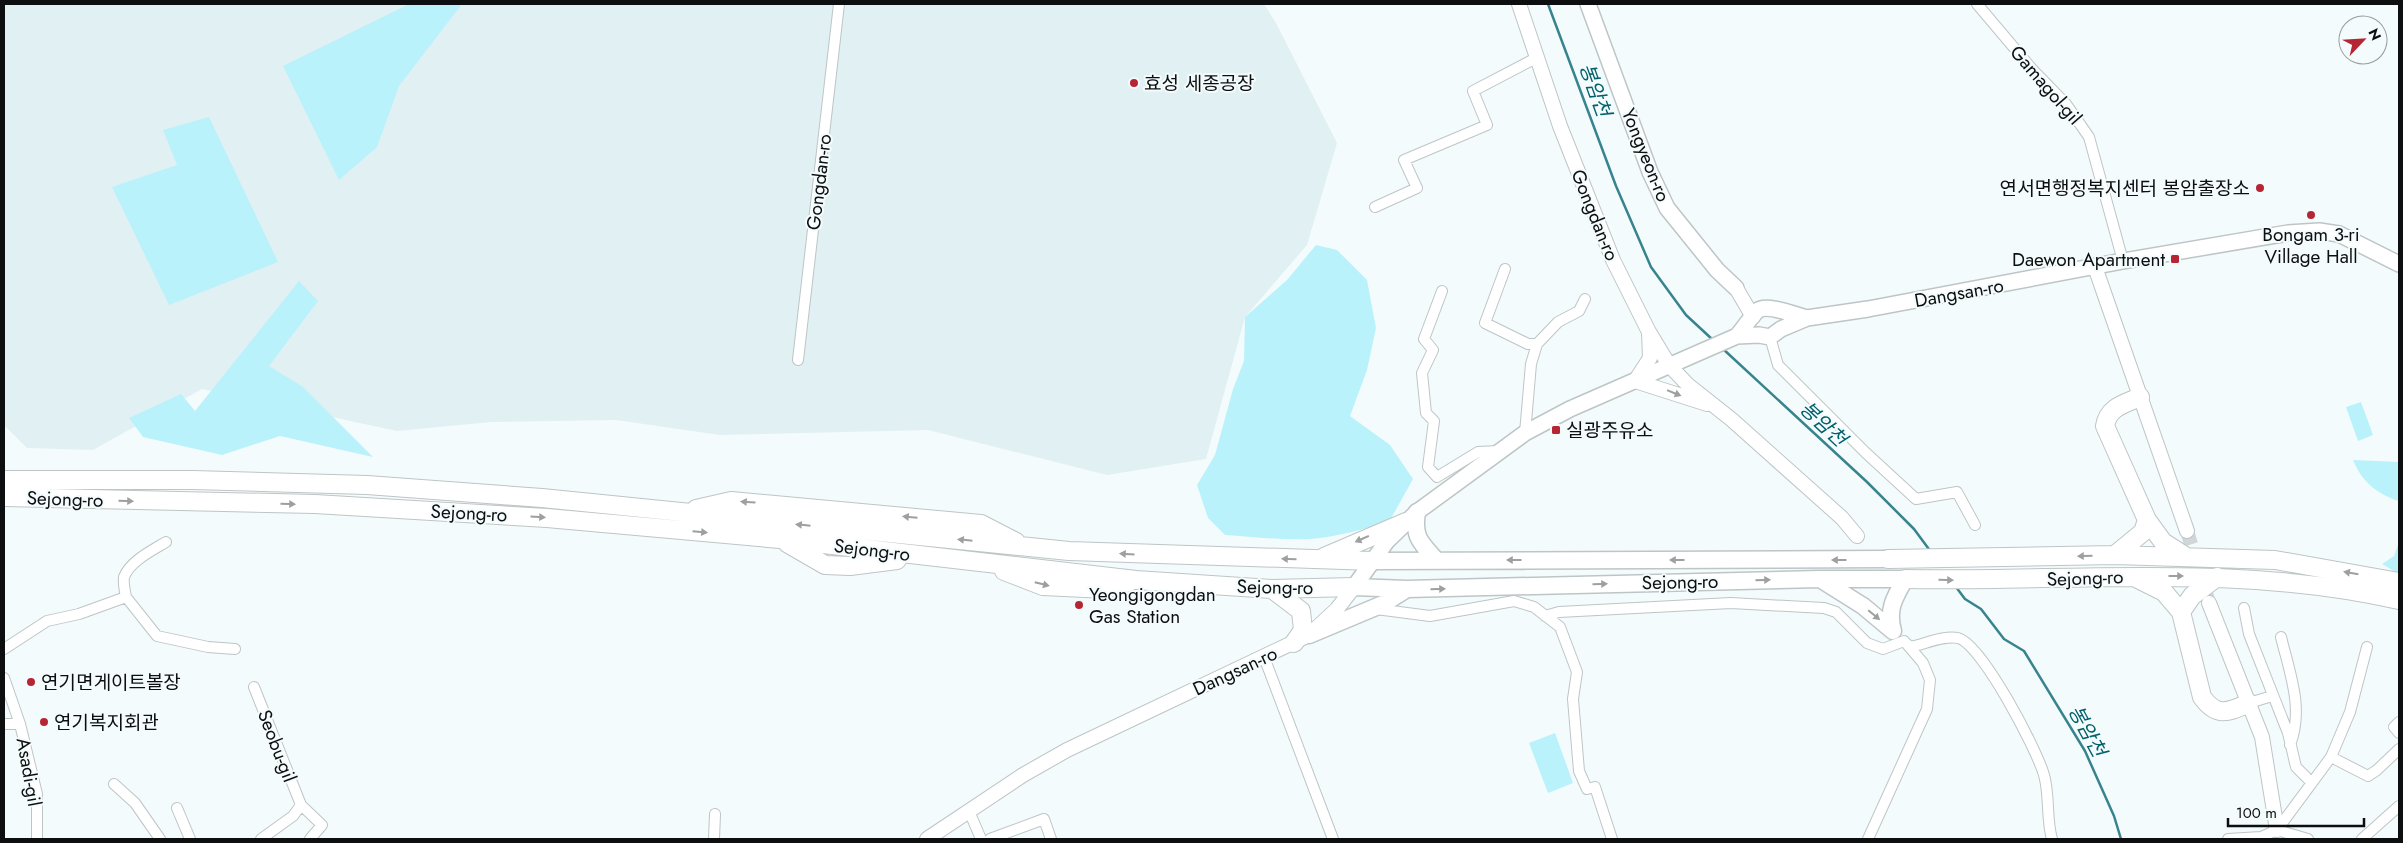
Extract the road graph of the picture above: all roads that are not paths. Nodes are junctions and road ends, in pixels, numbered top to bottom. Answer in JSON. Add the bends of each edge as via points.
{"nodes":[{"id":1,"x":839,"y":4,"type":"edge"},
{"id":2,"x":1519,"y":4,"type":"edge"},
{"id":3,"x":1588,"y":4,"type":"edge"},
{"id":4,"x":1976,"y":4,"type":"edge"},
{"id":5,"x":1538,"y":57,"type":"junction"},
{"id":6,"x":1375,"y":207,"type":"dead end"},
{"id":7,"x":2123,"y":261,"type":"junction"},
{"id":8,"x":2399,"y":264,"type":"edge"},
{"id":9,"x":2095,"y":267,"type":"junction"},
{"id":10,"x":1505,"y":269,"type":"dead end"},
{"id":11,"x":1736,"y":288,"type":"joint"},
{"id":12,"x":1442,"y":290,"type":"dead end"},
{"id":13,"x":1585,"y":299,"type":"dead end"},
{"id":14,"x":1758,"y":312,"type":"junction"},
{"id":15,"x":1778,"y":312,"type":"junction"},
{"id":16,"x":1807,"y":318,"type":"junction"},
{"id":17,"x":1649,"y":332,"type":"junction"},
{"id":18,"x":1770,"y":334,"type":"junction"},
{"id":19,"x":1737,"y":336,"type":"junction"},
{"id":20,"x":1537,"y":344,"type":"junction"},
{"id":21,"x":798,"y":360,"type":"dead end"},
{"id":22,"x":1673,"y":363,"type":"junction"},
{"id":23,"x":1635,"y":381,"type":"junction"},
{"id":24,"x":2140,"y":397,"type":"junction"},
{"id":25,"x":1713,"y":406,"type":"junction"},
{"id":26,"x":1525,"y":434,"type":"junction"},
{"id":27,"x":1502,"y":451,"type":"junction"},
{"id":28,"x":4,"y":468,"type":"edge"},
{"id":29,"x":4,"y":480,"type":"edge"},
{"id":30,"x":36,"y":480,"type":"junction"},
{"id":31,"x":4,"y":497,"type":"edge"},
{"id":32,"x":42,"y":498,"type":"junction"},
{"id":33,"x":4,"y":504,"type":"edge"},
{"id":34,"x":1411,"y":517,"type":"junction"},
{"id":35,"x":2147,"y":520,"type":"junction"},
{"id":36,"x":1975,"y":525,"type":"dead end"},
{"id":37,"x":2187,"y":531,"type":"tunnel mouth"},
{"id":38,"x":1858,"y":536,"type":"dead end"},
{"id":39,"x":166,"y":542,"type":"dead end"},
{"id":40,"x":2115,"y":555,"type":"junction"},
{"id":41,"x":2185,"y":556,"type":"junction"},
{"id":42,"x":1888,"y":559,"type":"joint"},
{"id":43,"x":1319,"y":560,"type":"junction"},
{"id":44,"x":1436,"y":560,"type":"junction"},
{"id":45,"x":1373,"y":561,"type":"junction"},
{"id":46,"x":2133,"y":576,"type":"junction"},
{"id":47,"x":2217,"y":577,"type":"junction"},
{"id":48,"x":1819,"y":579,"type":"junction"},
{"id":49,"x":1905,"y":579,"type":"junction"},
{"id":50,"x":2399,"y":582,"type":"edge"},
{"id":51,"x":1354,"y":587,"type":"junction"},
{"id":52,"x":1272,"y":589,"type":"junction"},
{"id":53,"x":1407,"y":590,"type":"junction"},
{"id":54,"x":126,"y":597,"type":"junction"},
{"id":55,"x":2399,"y":600,"type":"edge"},
{"id":56,"x":2209,"y":603,"type":"tunnel mouth"},
{"id":57,"x":1370,"y":608,"type":"junction"},
{"id":58,"x":2244,"y":608,"type":"dead end"},
{"id":59,"x":2181,"y":612,"type":"junction"},
{"id":60,"x":1545,"y":616,"type":"junction"},
{"id":61,"x":2282,"y":637,"type":"dead end"},
{"id":62,"x":1302,"y":639,"type":"junction"},
{"id":63,"x":1902,"y":640,"type":"junction"},
{"id":64,"x":2367,"y":646,"type":"dead end"},
{"id":65,"x":4,"y":649,"type":"edge"},
{"id":66,"x":235,"y":649,"type":"dead end"},
{"id":67,"x":1264,"y":657,"type":"junction"},
{"id":68,"x":4,"y":678,"type":"edge"},
{"id":69,"x":254,"y":686,"type":"dead end"},
{"id":70,"x":2272,"y":696,"type":"junction"},
{"id":71,"x":2249,"y":703,"type":"junction"},
{"id":72,"x":2399,"y":722,"type":"edge"},
{"id":73,"x":4,"y":724,"type":"edge"},
{"id":74,"x":20,"y":724,"type":"junction"},
{"id":75,"x":2399,"y":733,"type":"edge"},
{"id":76,"x":2290,"y":746,"type":"junction"},
{"id":77,"x":2399,"y":749,"type":"edge"},
{"id":78,"x":2331,"y":757,"type":"junction"},
{"id":79,"x":2312,"y":783,"type":"junction"},
{"id":80,"x":114,"y":784,"type":"dead end"},
{"id":81,"x":301,"y":805,"type":"junction"},
{"id":82,"x":2399,"y":806,"type":"edge"},
{"id":83,"x":176,"y":808,"type":"dead end"},
{"id":84,"x":970,"y":810,"type":"junction"},
{"id":85,"x":715,"y":814,"type":"dead end"},
{"id":86,"x":2278,"y":830,"type":"junction"},
{"id":87,"x":2300,"y":838,"type":"edge"},
{"id":88,"x":37,"y":839,"type":"edge"},
{"id":89,"x":160,"y":839,"type":"edge"},
{"id":90,"x":190,"y":839,"type":"edge"},
{"id":91,"x":261,"y":839,"type":"edge"},
{"id":92,"x":310,"y":839,"type":"edge"},
{"id":93,"x":714,"y":839,"type":"edge"},
{"id":94,"x":927,"y":839,"type":"edge"},
{"id":95,"x":981,"y":839,"type":"edge"},
{"id":96,"x":990,"y":839,"type":"edge"},
{"id":97,"x":1051,"y":839,"type":"edge"},
{"id":98,"x":1333,"y":839,"type":"edge"},
{"id":99,"x":1612,"y":839,"type":"edge"},
{"id":100,"x":1868,"y":839,"type":"edge"},
{"id":101,"x":2052,"y":839,"type":"edge"},
{"id":102,"x":2228,"y":839,"type":"edge"},
{"id":103,"x":2362,"y":839,"type":"edge"}],
"edges":[{"from":1,"to":21,"type":"street","name":"Gongdan-ro"},
{"from":2,"to":5,"type":"street","name":"Gongdan-ro"},
{"from":3,"to":11,"type":"main road","name":"Yongyeon-ro","via":[[1650,172],[1667,208],[1711,263]]},
{"from":4,"to":7,"type":"street","name":"Gamagol-gil","via":[[2066,104],[2089,137]]},
{"from":5,"to":6,"type":"street","via":[[1473,91],[1486,125],[1404,160],[1417,188]]},
{"from":5,"to":17,"type":"street","name":"Gongdan-ro","via":[[1560,126],[1613,260]]},
{"from":7,"to":8,"type":"main road","name":"Dangsan-ro","via":[[2319,230],[2339,234]]},
{"from":7,"to":9,"type":"main road","name":"Dangsan-ro"},
{"from":9,"to":16,"type":"main road","name":"Dangsan-ro"},
{"from":9,"to":24,"type":"street"},
{"from":10,"to":20,"type":"street","via":[[1484,323],[1528,344]]},
{"from":11,"to":14,"type":"street"},
{"from":12,"to":27,"type":"street","via":[[1424,339],[1433,350],[1422,373],[1426,413],[1434,421],[1428,466],[1437,478],[1478,452]]},
{"from":13,"to":20,"type":"street","via":[[1579,311],[1558,322]]},
{"from":14,"to":15,"type":"main road","via":[[1773,308]]},
{"from":14,"to":18,"type":"main road","via":[[1753,327]]},
{"from":14,"to":19,"type":"main road"},
{"from":15,"to":16,"type":"main road"},
{"from":15,"to":18,"type":"main road","via":[[1782,319]]},
{"from":16,"to":18,"type":"main road"},
{"from":17,"to":22,"type":"street","name":"Gongdan-ro"},
{"from":17,"to":23,"type":"street","via":[[1650,358]]},
{"from":18,"to":19,"type":"main road"},
{"from":18,"to":36,"type":"street","via":[[1778,365],[1887,472],[1916,498],[1957,492]]},
{"from":19,"to":22,"type":"main road","name":"Dangsan-ro"},
{"from":20,"to":26,"type":"street","via":[[1531,364]]},
{"from":22,"to":23,"type":"main road","name":"Dangsan-ro"},
{"from":22,"to":25,"type":"street","name":"Gongdan-ro","via":[[1688,385]]},
{"from":23,"to":25,"type":"street","one_way":true},
{"from":23,"to":26,"type":"main road","name":"Dangsan-ro","via":[[1570,409]]},
{"from":24,"to":35,"type":"highway","via":[[2113,409],[2107,416],[2106,426]]},
{"from":24,"to":37,"type":"street"},
{"from":25,"to":38,"type":"street","name":"Gongdan-ro","via":[[1842,518]]},
{"from":26,"to":27,"type":"main road","name":"Dangsan-ro"},
{"from":27,"to":34,"type":"main road","name":"Dangsan-ro"},
{"from":28,"to":30,"type":"highway"},
{"from":29,"to":30,"type":"highway","name":"Sejong-ro"},
{"from":43,"to":30,"type":"highway","name":"Sejong-ro","one_way":true,"via":[[1131,554],[1023,546],[542,498],[367,486],[192,480]]},
{"from":31,"to":32,"type":"highway","name":"Sejong-ro"},
{"from":32,"to":33,"type":"highway"},
{"from":32,"to":52,"type":"highway","name":"Sejong-ro","one_way":true,"via":[[325,505],[547,518],[780,539],[1136,580]]},
{"from":34,"to":43,"type":"highway","one_way":true},
{"from":34,"to":44,"type":"main road","via":[[1417,537]]},
{"from":34,"to":45,"type":"main road","name":"Dangsan-ro"},
{"from":35,"to":40,"type":"highway","via":[[2143,532]]},
{"from":35,"to":41,"type":"highway","via":[[2164,542]]},
{"from":39,"to":54,"type":"street","via":[[129,569],[124,578]]},
{"from":40,"to":41,"type":"highway","name":"Sejong-ro"},
{"from":40,"to":42,"type":"highway","name":"Sejong-ro","one_way":true},
{"from":50,"to":41,"type":"highway","name":"Sejong-ro","one_way":true,"via":[[2275,560]]},
{"from":42,"to":44,"type":"main road","name":"Sejong-ro","one_way":true},
{"from":43,"to":45,"type":"highway","name":"Sejong-ro"},
{"from":44,"to":45,"type":"main road","name":"Sejong-ro"},
{"from":45,"to":51,"type":"main road","name":"Dangsan-ro"},
{"from":46,"to":47,"type":"highway","name":"Sejong-ro","one_way":true},
{"from":49,"to":46,"type":"highway","name":"Sejong-ro","one_way":true,"via":[[1988,581]]},
{"from":46,"to":59,"type":"highway","via":[[2164,592]]},
{"from":47,"to":55,"type":"highway","name":"Sejong-ro","via":[[2272,580]]},
{"from":47,"to":59,"type":"highway","via":[[2192,596]]},
{"from":48,"to":49,"type":"main road","name":"Sejong-ro"},
{"from":53,"to":48,"type":"main road","name":"Sejong-ro","one_way":true},
{"from":48,"to":63,"type":"main road","one_way":true,"via":[[1863,606]]},
{"from":49,"to":63,"type":"main road","via":[[1890,608]]},
{"from":51,"to":52,"type":"highway","name":"Sejong-ro"},
{"from":51,"to":53,"type":"main road","name":"Sejong-ro"},
{"from":51,"to":62,"type":"street","name":"Dangsan-ro","via":[[1338,609]]},
{"from":52,"to":62,"type":"highway","via":[[1301,611]]},
{"from":53,"to":57,"type":"main road"},
{"from":54,"to":65,"type":"street","via":[[79,614],[47,621]]},
{"from":54,"to":66,"type":"street","via":[[157,636]]},
{"from":56,"to":71,"type":"street"},
{"from":57,"to":60,"type":"street","via":[[1430,616],[1514,601],[1534,607]]},
{"from":57,"to":62,"type":"main road"},
{"from":58,"to":70,"type":"street","via":[[2249,634]]},
{"from":59,"to":71,"type":"highway","via":[[2202,697],[2219,711],[2229,712]]},
{"from":60,"to":63,"type":"street","via":[[1559,612],[1731,602],[1824,608],[1836,612],[1867,643],[1882,649]]},
{"from":60,"to":99,"type":"street","via":[[1560,627],[1577,672],[1573,699],[1579,771],[1587,789],[1594,787]]},
{"from":61,"to":76,"type":"street","via":[[2298,705]]},
{"from":62,"to":67,"type":"street","name":"Dangsan-ro"},
{"from":63,"to":100,"type":"street","via":[[1923,663],[1930,680],[1927,710]]},
{"from":63,"to":101,"type":"street","via":[[1961,639],[1998,684],[2028,736],[2044,776]]},
{"from":64,"to":78,"type":"street","via":[[2350,712]]},
{"from":67,"to":84,"type":"street","name":"Dangsan-ro","via":[[1067,750]]},
{"from":67,"to":98,"type":"street"},
{"from":68,"to":74,"type":"street","name":"Asadi-gil"},
{"from":69,"to":81,"type":"street","name":"Seobu-gil"},
{"from":70,"to":71,"type":"street"},
{"from":70,"to":76,"type":"street","via":[[2288,733]]},
{"from":71,"to":86,"type":"street","via":[[2262,737]]},
{"from":72,"to":75,"type":"street","via":[[2394,726]]},
{"from":73,"to":74,"type":"street"},
{"from":74,"to":88,"type":"street","name":"Asadi-gil","via":[[37,794]]},
{"from":76,"to":79,"type":"street","via":[[2296,767]]},
{"from":77,"to":78,"type":"street","via":[[2368,776]]},
{"from":78,"to":79,"type":"street"},
{"from":79,"to":86,"type":"street"},
{"from":80,"to":89,"type":"street","via":[[135,803]]},
{"from":81,"to":91,"type":"street","name":"Seobu-gil","via":[[293,816]]},
{"from":81,"to":92,"type":"street","name":"Seobu-gil","via":[[322,825]]},
{"from":82,"to":103,"type":"street"},
{"from":83,"to":90,"type":"street"},
{"from":84,"to":94,"type":"street","name":"Dangsan-ro"},
{"from":84,"to":95,"type":"street"},
{"from":85,"to":93,"type":"street"},
{"from":86,"to":87,"type":"street"},
{"from":86,"to":102,"type":"street","via":[[2261,836]]},
{"from":96,"to":97,"type":"street","via":[[1044,819]]}]}
